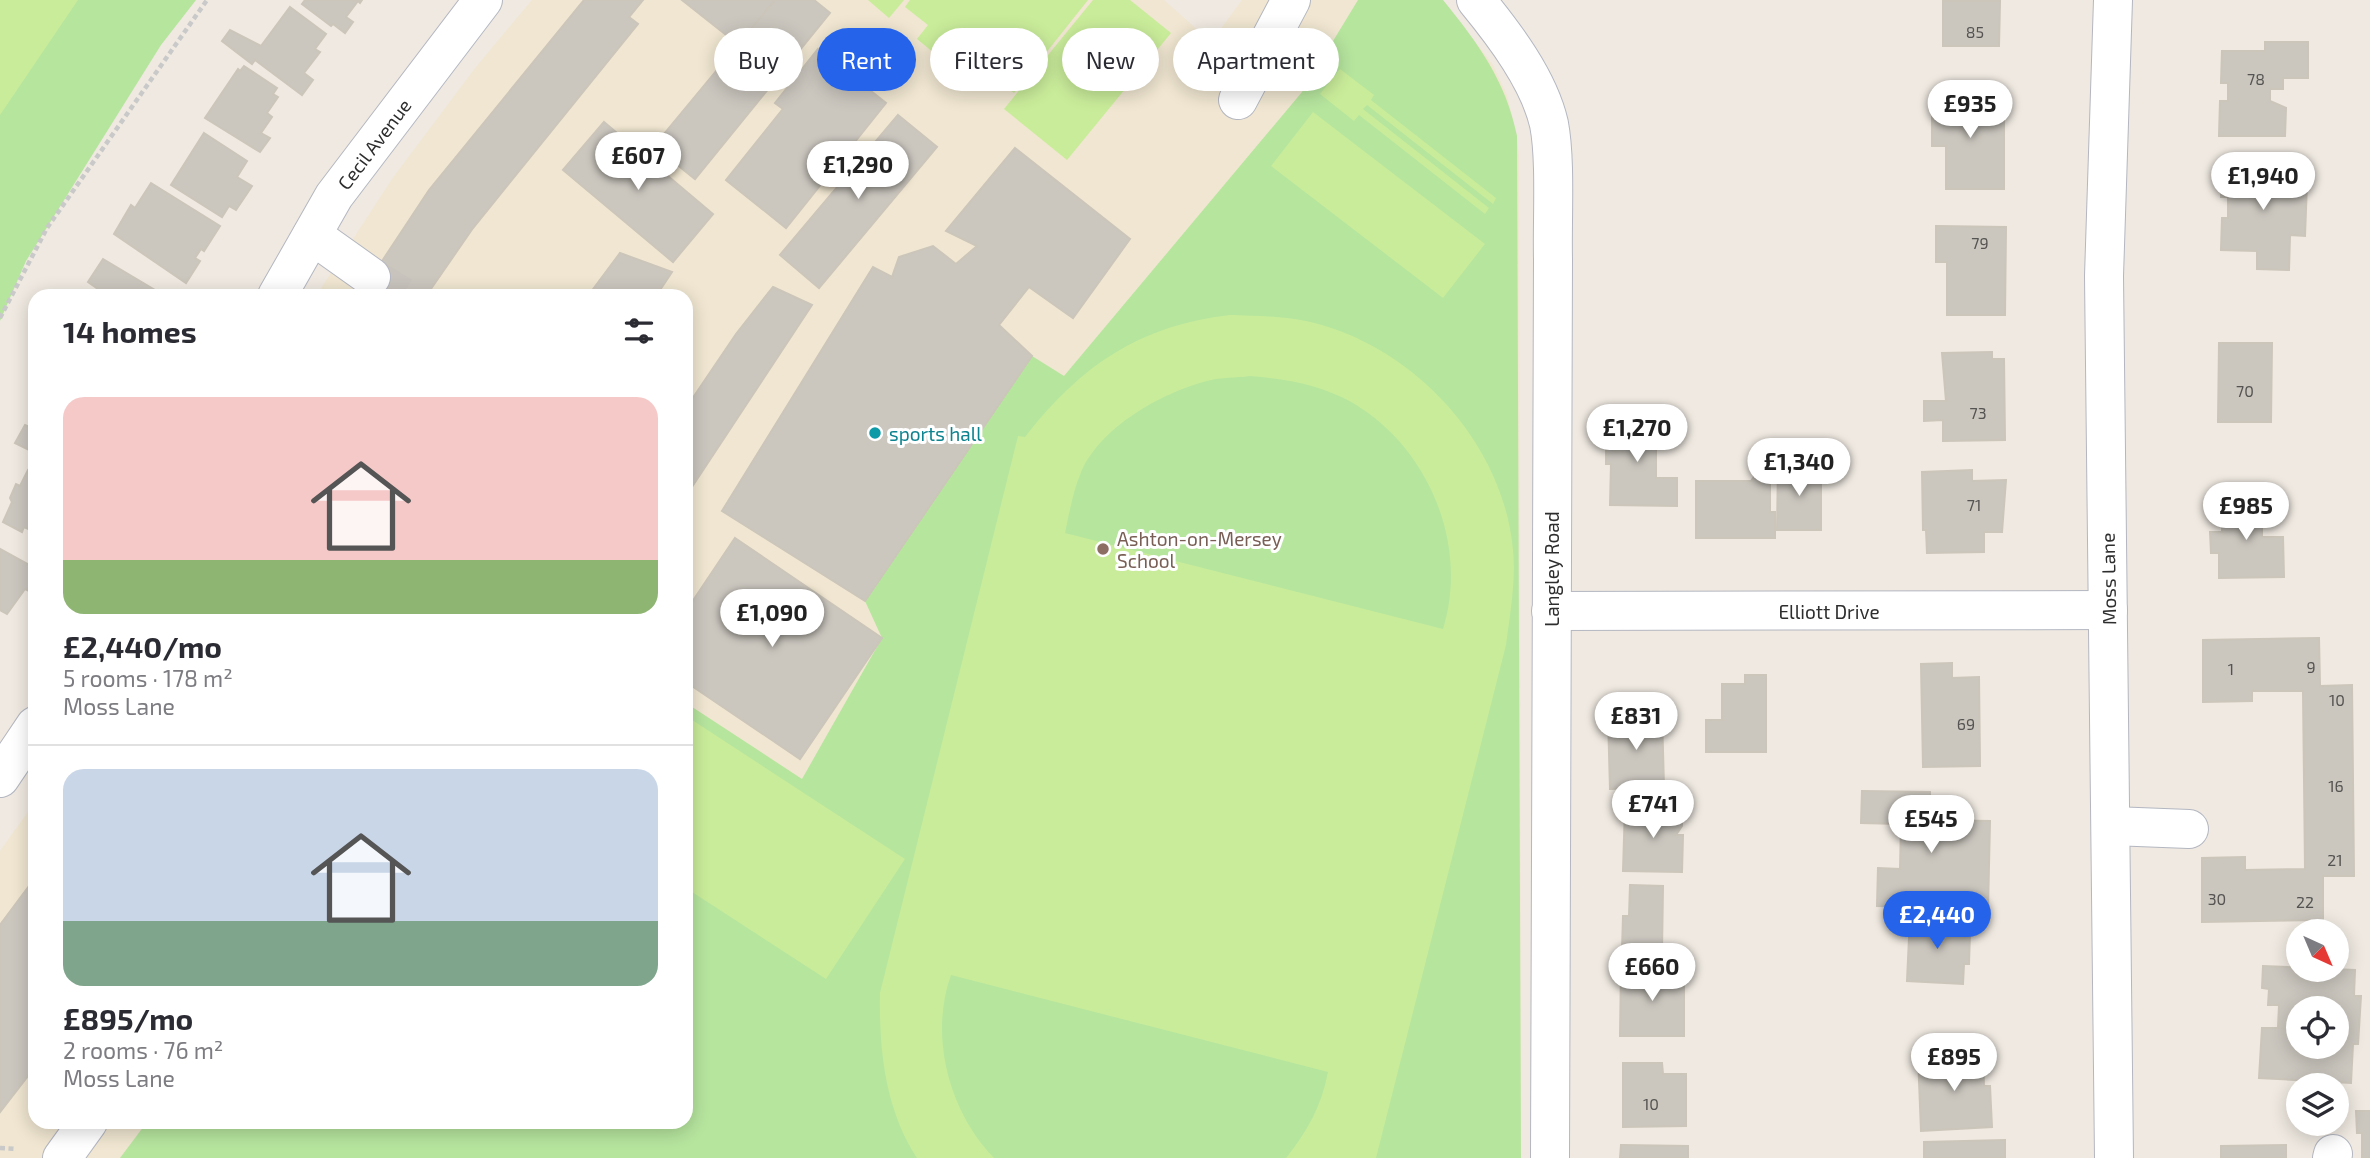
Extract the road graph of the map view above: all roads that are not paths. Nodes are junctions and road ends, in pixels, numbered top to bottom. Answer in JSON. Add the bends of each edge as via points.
{"nodes":[{"id":1,"x":483,"y":0,"type":"edge"},
{"id":2,"x":1291,"y":0,"type":"edge"},
{"id":3,"x":1476,"y":0,"type":"edge"},
{"id":4,"x":2113,"y":0,"type":"edge"},
{"id":5,"x":1238,"y":100,"type":"dead end"},
{"id":6,"x":312,"y":235,"type":"junction"},
{"id":7,"x":371,"y":277,"type":"tunnel mouth"},
{"id":8,"x":281,"y":289,"type":"edge"},
{"id":9,"x":2108,"y":610,"type":"junction"},
{"id":10,"x":1550,"y":611,"type":"junction"},
{"id":11,"x":28,"y":736,"type":"edge"},
{"id":12,"x":0,"y":778,"type":"edge"},
{"id":13,"x":2112,"y":826,"type":"junction"},
{"id":14,"x":2189,"y":829,"type":"dead end"},
{"id":15,"x":83,"y":1129,"type":"edge"},
{"id":16,"x":62,"y":1158,"type":"edge"},
{"id":17,"x":1550,"y":1158,"type":"edge"},
{"id":18,"x":2114,"y":1158,"type":"edge"}],
"edges":[{"from":1,"to":6,"type":"street","name":"Cecil Avenue","via":[[334,196]]},
{"from":2,"to":5,"type":"street"},
{"from":3,"to":10,"type":"street","name":"Langley Road","via":[[1528,74],[1548,124],[1553,259]]},
{"from":4,"to":9,"type":"street","name":"Moss Lane","via":[[2104,276]]},
{"from":6,"to":7,"type":"street"},
{"from":6,"to":8,"type":"street","name":"Cecil Avenue"},
{"from":9,"to":10,"type":"street","name":"Elliott Drive"},
{"from":9,"to":13,"type":"street","name":"Moss Lane"},
{"from":10,"to":17,"type":"street","name":"Langley Road"},
{"from":11,"to":12,"type":"street"},
{"from":13,"to":14,"type":"street"},
{"from":13,"to":18,"type":"street","name":"Moss Lane"},
{"from":15,"to":16,"type":"street"}]}
